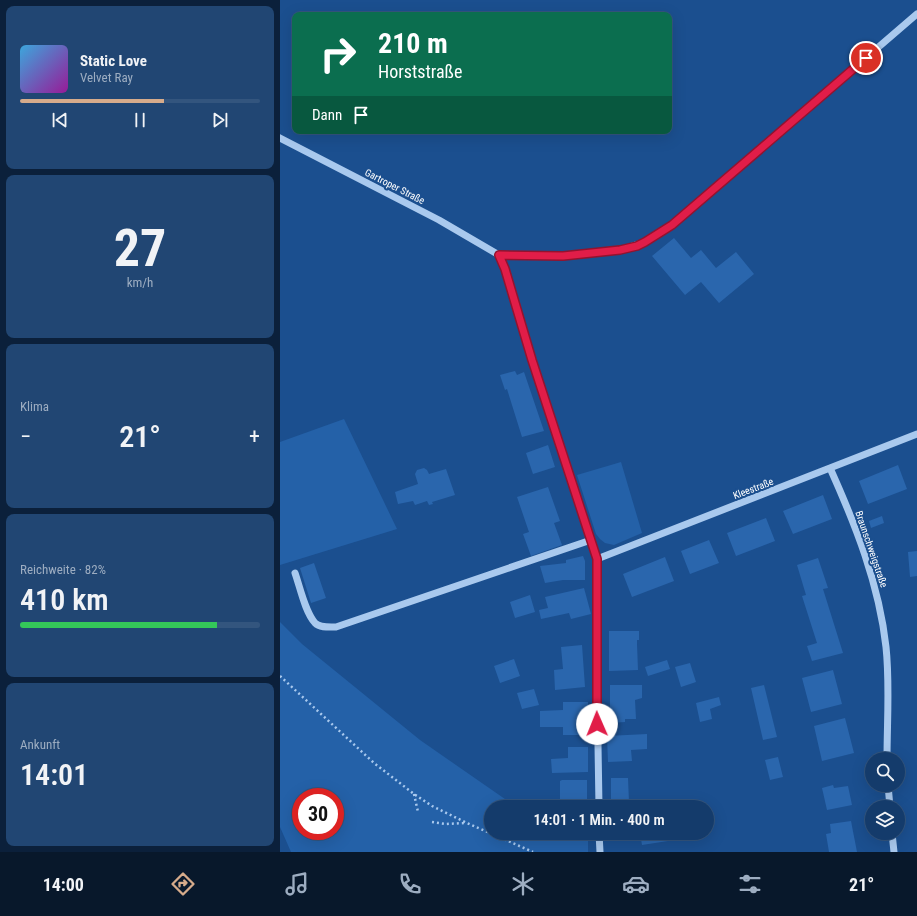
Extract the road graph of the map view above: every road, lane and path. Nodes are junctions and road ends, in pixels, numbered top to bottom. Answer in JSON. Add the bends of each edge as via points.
{"nodes":[{"id":1,"x":917,"y":14,"type":"edge"},
{"id":2,"x":280,"y":138,"type":"edge"},
{"id":3,"x":499,"y":255,"type":"junction"},
{"id":4,"x":917,"y":434,"type":"edge"},
{"id":5,"x":830,"y":468,"type":"junction"},
{"id":6,"x":591,"y":540,"type":"junction"},
{"id":7,"x":597,"y":559,"type":"junction"},
{"id":8,"x":295,"y":573,"type":"dead end"},
{"id":9,"x":280,"y":676,"type":"edge"},
{"id":10,"x":887,"y":752,"type":"edge"},
{"id":11,"x":414,"y":794,"type":"junction"},
{"id":12,"x":599,"y":800,"type":"edge"},
{"id":13,"x":418,"y":812,"type":"dead end"},
{"id":14,"x":432,"y":822,"type":"dead end"},
{"id":15,"x":467,"y":823,"type":"junction"},
{"id":16,"x":600,"y":840,"type":"edge"},
{"id":17,"x":893,"y":840,"type":"edge"},
{"id":18,"x":533,"y":852,"type":"edge"},
{"id":19,"x":600,"y":852,"type":"edge"},
{"id":20,"x":894,"y":852,"type":"edge"}],
"edges":[{"from":1,"to":3,"type":"street","via":[[655,237],[637,246],[598,253],[563,256]]},
{"from":2,"to":3,"type":"street","name":"Gartroper Straße","via":[[439,220]]},
{"from":3,"to":6,"type":"street"},
{"from":4,"to":5,"type":"street","name":"Kleestraße"},
{"from":5,"to":7,"type":"street","name":"Kleestraße"},
{"from":5,"to":10,"type":"street","name":"Braunschweigstraße","via":[[872,574],[878,601],[886,647]]},
{"from":6,"to":7,"type":"street"},
{"from":6,"to":8,"type":"street","via":[[336,627],[324,627],[315,623],[308,613]]},
{"from":7,"to":12,"type":"street"},
{"from":9,"to":11,"type":"path","via":[[374,763]]},
{"from":11,"to":13,"type":"path"},
{"from":11,"to":15,"type":"path"},
{"from":14,"to":15,"type":"path"},
{"from":15,"to":18,"type":"path"},
{"from":16,"to":19,"type":"street"},
{"from":17,"to":20,"type":"street"}]}
